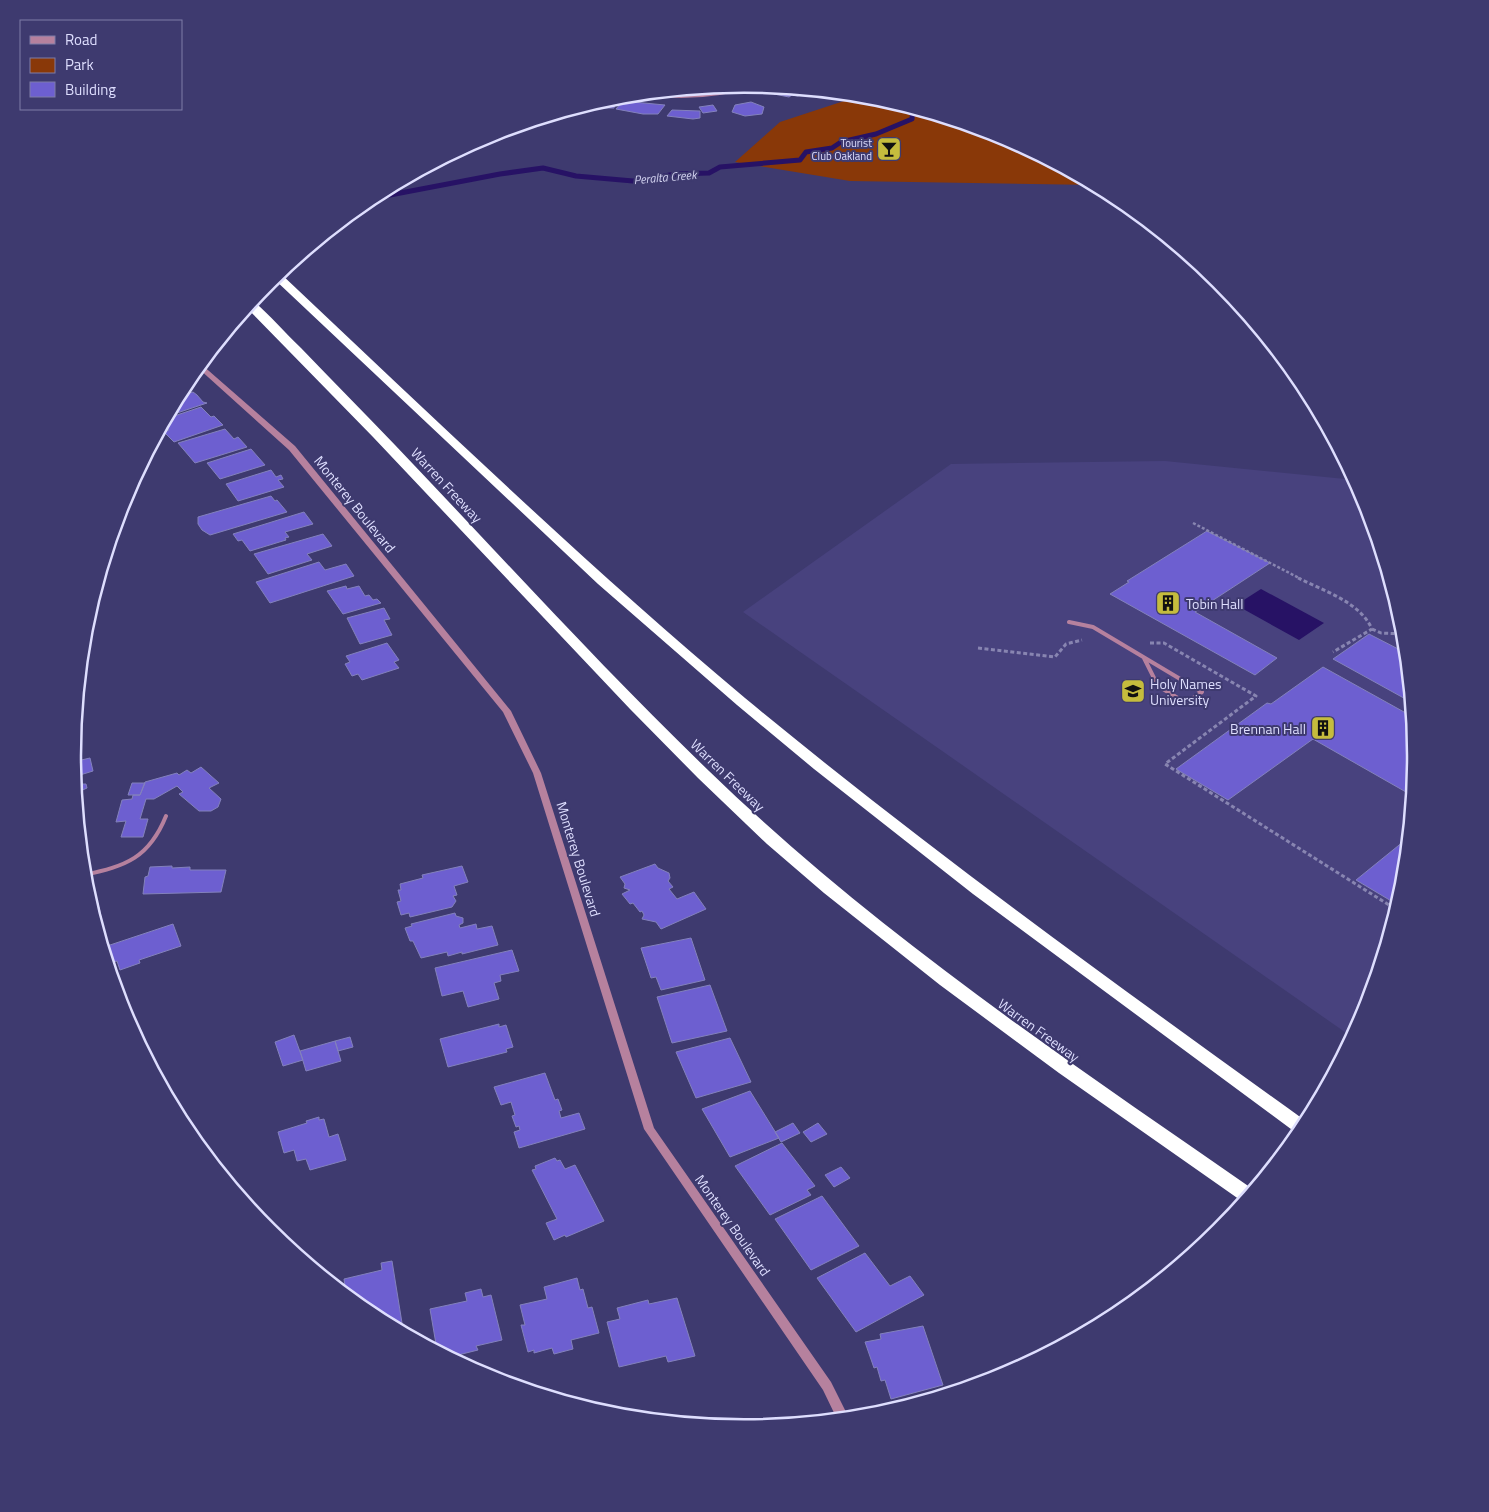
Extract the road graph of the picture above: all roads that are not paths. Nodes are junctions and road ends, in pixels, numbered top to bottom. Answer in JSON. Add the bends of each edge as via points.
{"nodes":[{"id":1,"x":731,"y":93,"type":"edge"},
{"id":2,"x":670,"y":97,"type":"edge"},
{"id":3,"x":282,"y":281,"type":"edge"},
{"id":4,"x":255,"y":309,"type":"edge"},
{"id":5,"x":205,"y":371,"type":"edge"},
{"id":6,"x":1069,"y":622,"type":"dead end"},
{"id":7,"x":1144,"y":658,"type":"junction"},
{"id":8,"x":166,"y":816,"type":"dead end"},
{"id":9,"x":92,"y":874,"type":"edge"},
{"id":10,"x":1296,"y":1124,"type":"edge"},
{"id":11,"x":1243,"y":1193,"type":"edge"},
{"id":12,"x":840,"y":1412,"type":"edge"}],
"edges":[{"from":1,"to":2,"type":"street"},
{"from":3,"to":10,"type":"highway","via":[[664,637],[934,855]]},
{"from":4,"to":11,"type":"highway","name":"Warren Freeway","via":[[647,719],[773,840],[927,968],[1026,1042]]},
{"from":5,"to":12,"type":"street","name":"Monterey Boulevard","via":[[292,448],[507,711],[537,773],[649,1129],[827,1386]]},
{"from":6,"to":7,"type":"lane","via":[[1093,627]]},
{"from":7,"to":7,"type":"lane","via":[[1186,682],[1202,692],[1186,702],[1158,686]]},
{"from":8,"to":9,"type":"lane","via":[[157,839],[142,854],[131,862]]}]}
